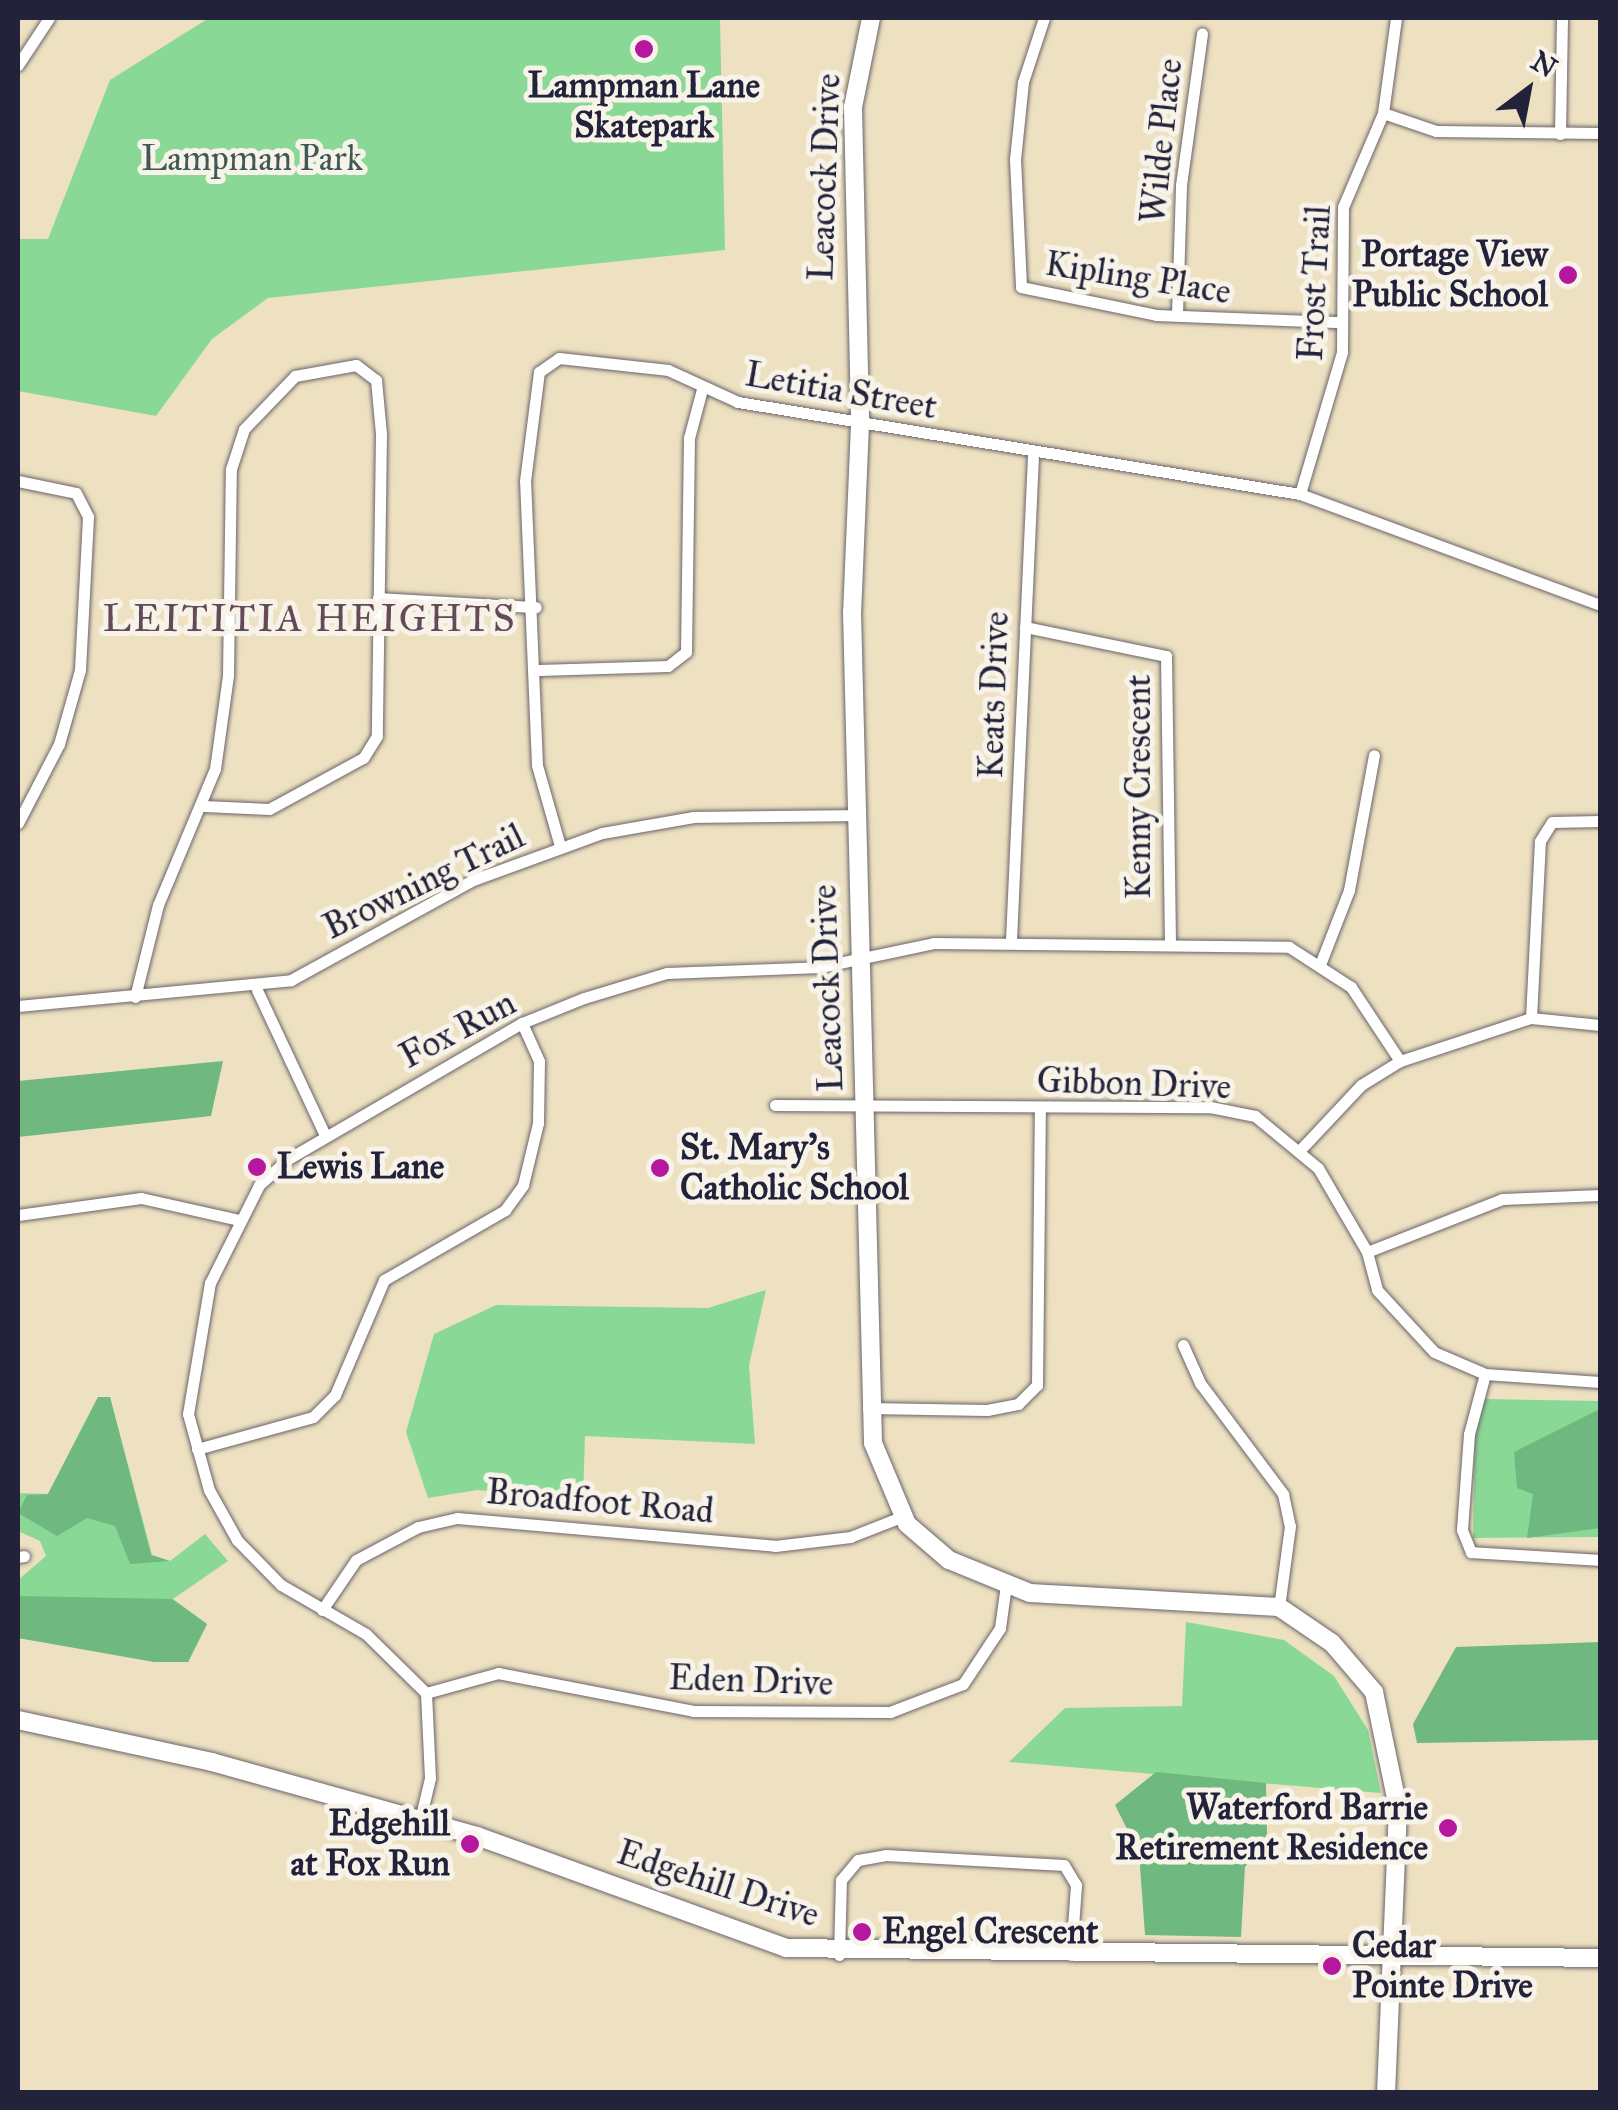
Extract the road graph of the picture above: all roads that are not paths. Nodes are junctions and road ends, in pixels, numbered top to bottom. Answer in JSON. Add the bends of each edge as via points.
{"nodes":[{"id":1,"x":49,"y":18,"type":"edge"},
{"id":2,"x":871,"y":18,"type":"edge"},
{"id":3,"x":1044,"y":18,"type":"edge"},
{"id":4,"x":1396,"y":18,"type":"edge"},
{"id":5,"x":1562,"y":18,"type":"edge"},
{"id":6,"x":1202,"y":32,"type":"dead end"},
{"id":7,"x":18,"y":65,"type":"edge"},
{"id":8,"x":1383,"y":113,"type":"junction"},
{"id":9,"x":1600,"y":133,"type":"edge"},
{"id":10,"x":1560,"y":134,"type":"junction"},
{"id":11,"x":1177,"y":314,"type":"junction"},
{"id":12,"x":1342,"y":322,"type":"junction"},
{"id":13,"x":702,"y":390,"type":"junction"},
{"id":14,"x":860,"y":424,"type":"junction"},
{"id":15,"x":1033,"y":452,"type":"junction"},
{"id":16,"x":18,"y":481,"type":"edge"},
{"id":17,"x":1300,"y":494,"type":"junction"},
{"id":18,"x":378,"y":598,"type":"junction"},
{"id":19,"x":1600,"y":605,"type":"edge"},
{"id":20,"x":536,"y":607,"type":"junction"},
{"id":21,"x":1025,"y":628,"type":"junction"},
{"id":22,"x":539,"y":670,"type":"junction"},
{"id":23,"x":1374,"y":754,"type":"dead end"},
{"id":24,"x":204,"y":806,"type":"junction"},
{"id":25,"x":857,"y":815,"type":"junction"},
{"id":26,"x":1600,"y":821,"type":"edge"},
{"id":27,"x":18,"y":823,"type":"edge"},
{"id":28,"x":560,"y":846,"type":"junction"},
{"id":29,"x":1012,"y":940,"type":"junction"},
{"id":30,"x":1170,"y":942,"type":"junction"},
{"id":31,"x":859,"y":959,"type":"junction"},
{"id":32,"x":1321,"y":962,"type":"junction"},
{"id":33,"x":257,"y":990,"type":"junction"},
{"id":34,"x":135,"y":997,"type":"junction"},
{"id":35,"x":18,"y":1006,"type":"edge"},
{"id":36,"x":1531,"y":1018,"type":"junction"},
{"id":37,"x":522,"y":1023,"type":"junction"},
{"id":38,"x":1600,"y":1026,"type":"edge"},
{"id":39,"x":1400,"y":1061,"type":"junction"},
{"id":40,"x":864,"y":1103,"type":"junction"},
{"id":41,"x":775,"y":1104,"type":"dead end"},
{"id":42,"x":1040,"y":1108,"type":"junction"},
{"id":43,"x":325,"y":1135,"type":"junction"},
{"id":44,"x":1300,"y":1150,"type":"junction"},
{"id":45,"x":1600,"y":1195,"type":"edge"},
{"id":46,"x":18,"y":1215,"type":"edge"},
{"id":47,"x":239,"y":1220,"type":"junction"},
{"id":48,"x":1366,"y":1252,"type":"junction"},
{"id":49,"x":1184,"y":1345,"type":"dead end"},
{"id":50,"x":1485,"y":1374,"type":"junction"},
{"id":51,"x":1600,"y":1382,"type":"edge"},
{"id":52,"x":868,"y":1408,"type":"junction"},
{"id":53,"x":197,"y":1449,"type":"junction"},
{"id":54,"x":904,"y":1516,"type":"junction"},
{"id":55,"x":1600,"y":1560,"type":"edge"},
{"id":56,"x":1006,"y":1586,"type":"junction"},
{"id":57,"x":1280,"y":1607,"type":"junction"},
{"id":58,"x":322,"y":1610,"type":"junction"},
{"id":59,"x":426,"y":1693,"type":"junction"},
{"id":60,"x":18,"y":1720,"type":"edge"},
{"id":61,"x":420,"y":1820,"type":"junction"},
{"id":62,"x":839,"y":1955,"type":"junction"},
{"id":63,"x":1071,"y":1956,"type":"junction"},
{"id":64,"x":1392,"y":1956,"type":"junction"},
{"id":65,"x":1600,"y":1958,"type":"edge"},
{"id":66,"x":1386,"y":2092,"type":"edge"}],
"edges":[{"from":1,"to":7,"type":"street"},
{"from":2,"to":14,"type":"street","name":"Leacock Drive","via":[[853,107]]},
{"from":3,"to":11,"type":"street","name":"Kipling Place","via":[[1022,82],[1015,159],[1020,287]]},
{"from":4,"to":8,"type":"street","name":"Frost Trail"},
{"from":5,"to":10,"type":"street"},
{"from":6,"to":11,"type":"street","name":"Wilde Place","via":[[1181,184]]},
{"from":8,"to":10,"type":"street","via":[[1436,131]]},
{"from":8,"to":12,"type":"street","name":"Frost Trail","via":[[1343,207]]},
{"from":9,"to":10,"type":"street"},
{"from":11,"to":12,"type":"street","name":"Kipling Place"},
{"from":12,"to":17,"type":"street","name":"Frost Trail","via":[[1335,391]]},
{"from":13,"to":14,"type":"street","name":"Letitia Street"},
{"from":13,"to":20,"type":"street","name":"Letitia Street","via":[[627,360],[559,358],[539,372],[525,481]]},
{"from":13,"to":22,"type":"street","via":[[690,438],[686,652],[668,666]]},
{"from":14,"to":15,"type":"street","name":"Letitia Street"},
{"from":14,"to":25,"type":"street","name":"Leacock Drive"},
{"from":15,"to":17,"type":"street","name":"Letitia Street"},
{"from":15,"to":21,"type":"street","name":"Keats Drive"},
{"from":16,"to":27,"type":"street","via":[[76,493],[88,517],[80,670],[59,744]]},
{"from":17,"to":19,"type":"street","name":"Letitia Street"},
{"from":18,"to":20,"type":"street"},
{"from":18,"to":24,"type":"street","via":[[377,736],[363,758],[269,809]]},
{"from":18,"to":24,"type":"street","via":[[376,380],[356,365],[312,368],[266,397],[231,469],[228,675]]},
{"from":20,"to":22,"type":"street","name":"Letitia Street"},
{"from":21,"to":29,"type":"street","name":"Keats Drive"},
{"from":21,"to":30,"type":"street","name":"Kenny Crescent","via":[[1166,656]]},
{"from":22,"to":28,"type":"street","name":"Letitia Street","via":[[536,765]]},
{"from":23,"to":32,"type":"street","via":[[1349,890]]},
{"from":24,"to":34,"type":"street","via":[[158,905]]},
{"from":25,"to":28,"type":"street","name":"Browning Trail","via":[[694,817]]},
{"from":25,"to":31,"type":"street","name":"Leacock Drive"},
{"from":26,"to":36,"type":"street","via":[[1552,822],[1540,841]]},
{"from":28,"to":33,"type":"street","name":"Browning Trail"},
{"from":29,"to":30,"type":"street","name":"Fox Run"},
{"from":29,"to":31,"type":"street","name":"Fox Run"},
{"from":30,"to":32,"type":"street","name":"Fox Run","via":[[1288,947]]},
{"from":31,"to":37,"type":"street","name":"Fox Run","via":[[666,974]]},
{"from":31,"to":40,"type":"street","name":"Leacock Drive"},
{"from":32,"to":39,"type":"street","name":"Fox Run","via":[[1351,987]]},
{"from":33,"to":34,"type":"street","name":"Browning Trail"},
{"from":33,"to":43,"type":"street"},
{"from":34,"to":35,"type":"street","name":"Browning Trail"},
{"from":36,"to":38,"type":"street"},
{"from":36,"to":39,"type":"street"},
{"from":37,"to":43,"type":"street","name":"Fox Run"},
{"from":37,"to":53,"type":"street","via":[[539,1061],[538,1124],[523,1185],[506,1210],[384,1280],[335,1395],[313,1417]]},
{"from":39,"to":44,"type":"street","via":[[1361,1084]]},
{"from":40,"to":41,"type":"street","name":"Gibbon Drive"},
{"from":40,"to":42,"type":"street","name":"Gibbon Drive"},
{"from":40,"to":52,"type":"street","name":"Leacock Drive"},
{"from":42,"to":44,"type":"street","name":"Gibbon Drive","via":[[1210,1107],[1254,1116]]},
{"from":42,"to":52,"type":"street","via":[[1037,1385],[1018,1404],[987,1410]]},
{"from":43,"to":47,"type":"street","name":"Fox Run","via":[[259,1184]]},
{"from":44,"to":48,"type":"street","name":"Gibbon Drive"},
{"from":45,"to":48,"type":"street","via":[[1502,1199]]},
{"from":46,"to":47,"type":"street","via":[[141,1198]]},
{"from":47,"to":53,"type":"street","name":"Fox Run","via":[[194,1340],[188,1414]]},
{"from":48,"to":50,"type":"street","name":"Gibbon Drive","via":[[1377,1290],[1403,1326]]},
{"from":49,"to":57,"type":"street","via":[[1200,1384],[1283,1494],[1290,1526]]},
{"from":50,"to":51,"type":"street","name":"Gibbon Drive"},
{"from":50,"to":55,"type":"street","via":[[1470,1434],[1462,1530],[1470,1552]]},
{"from":52,"to":54,"type":"street","name":"Leacock Drive"},
{"from":53,"to":58,"type":"street","name":"Fox Run","via":[[237,1540],[281,1585]]},
{"from":54,"to":56,"type":"street","name":"Leacock Drive","via":[[949,1560]]},
{"from":54,"to":58,"type":"street","name":"Broadfoot Road","via":[[850,1537],[775,1546],[457,1518],[418,1527],[356,1560]]},
{"from":56,"to":57,"type":"street","name":"Leacock Drive"},
{"from":56,"to":59,"type":"street","name":"Eden Drive","via":[[993,1642],[963,1684],[890,1712],[694,1711],[498,1673]]},
{"from":57,"to":64,"type":"street","via":[[1332,1643],[1374,1692],[1388,1726],[1398,1808]]},
{"from":58,"to":59,"type":"street","name":"Fox Run","via":[[366,1634]]},
{"from":59,"to":61,"type":"street","via":[[430,1778]]},
{"from":60,"to":61,"type":"street","name":"Edgehill Drive"},
{"from":61,"to":62,"type":"street","name":"Edgehill Drive","via":[[786,1948]]},
{"from":62,"to":63,"type":"street","name":"Edgehill Drive"},
{"from":62,"to":63,"type":"street","via":[[840,1880],[858,1860],[886,1855],[1064,1865],[1076,1885]]},
{"from":63,"to":64,"type":"street","name":"Edgehill Drive"},
{"from":64,"to":65,"type":"street","name":"Edgehill Drive"},
{"from":64,"to":66,"type":"street"}]}
